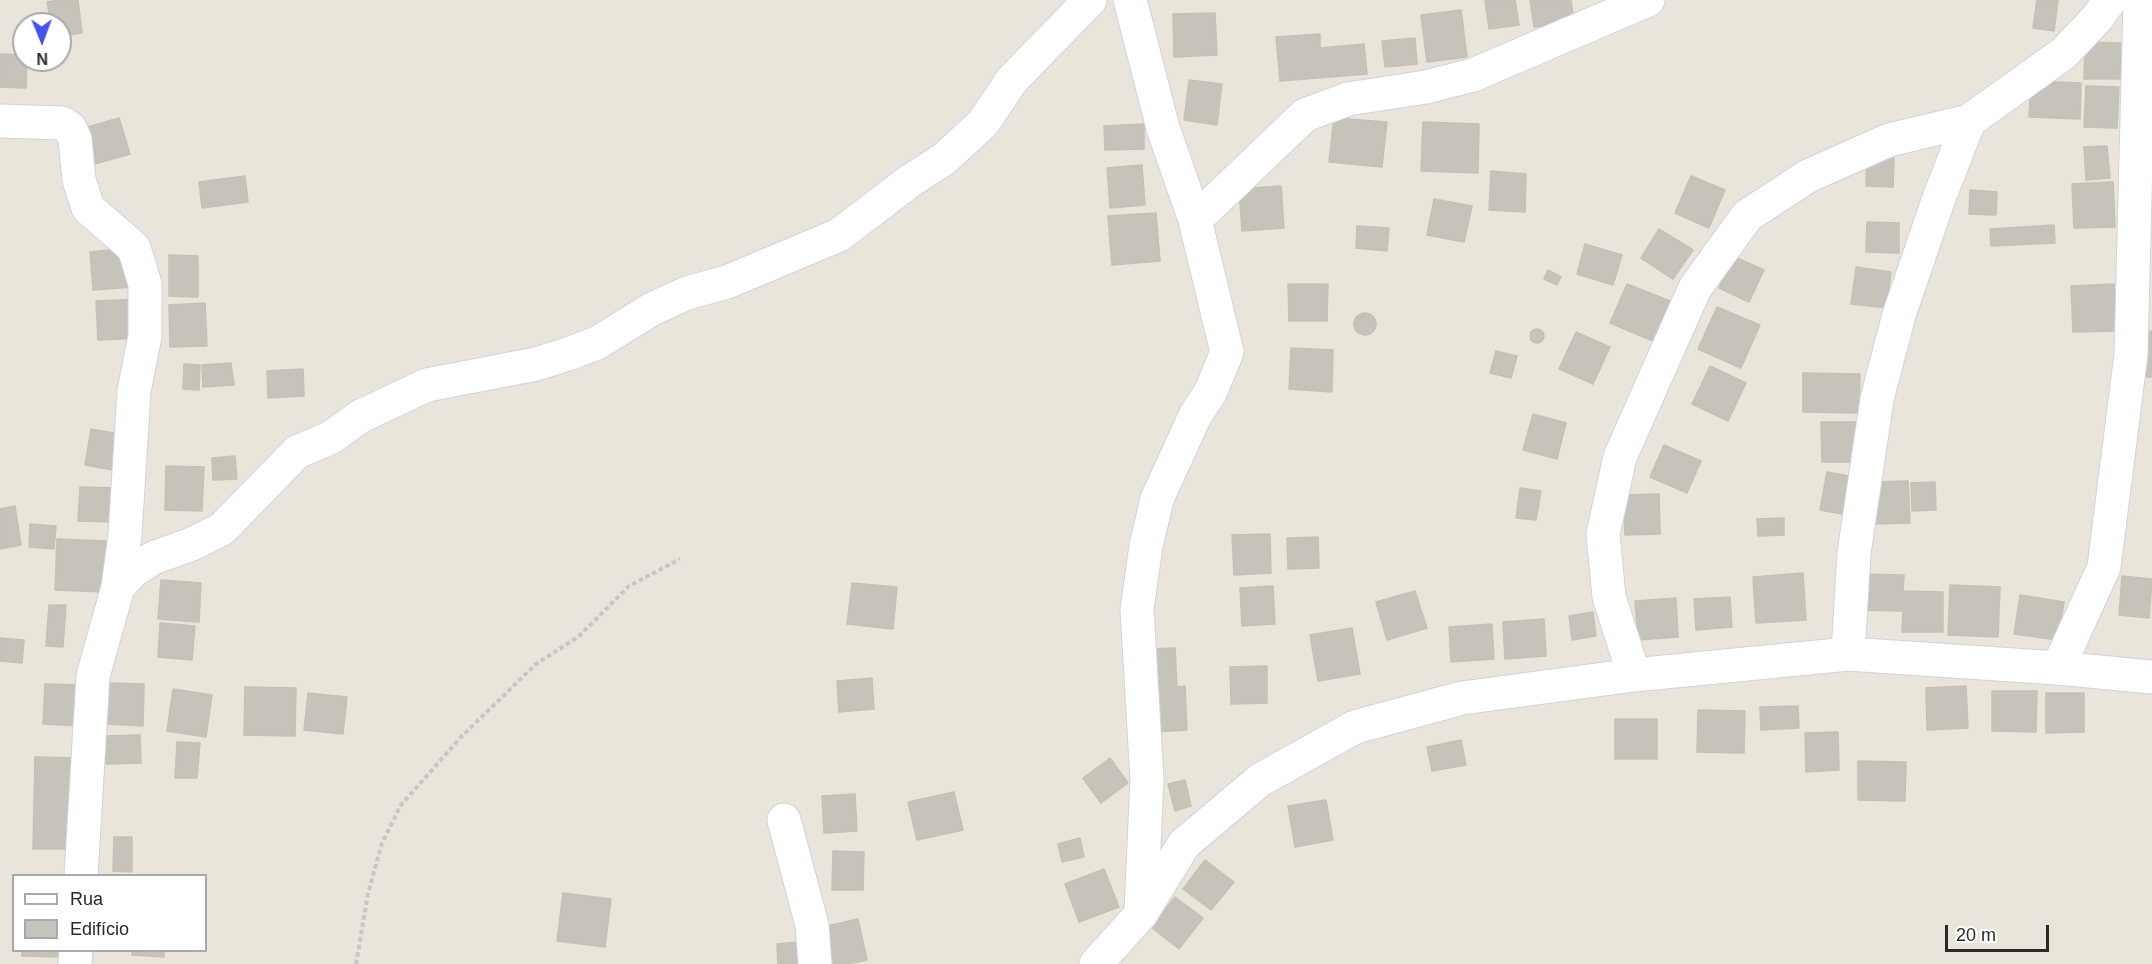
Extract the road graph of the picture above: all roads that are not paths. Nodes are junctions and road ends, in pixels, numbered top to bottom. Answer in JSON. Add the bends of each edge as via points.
{"nodes":[{"id":1,"x":1090,"y":0,"type":"edge"},
{"id":2,"x":1131,"y":0,"type":"edge"},
{"id":3,"x":1648,"y":0,"type":"edge"},
{"id":4,"x":2110,"y":0,"type":"edge"},
{"id":5,"x":2140,"y":0,"type":"edge"},
{"id":6,"x":0,"y":121,"type":"edge"},
{"id":7,"x":1969,"y":121,"type":"junction"},
{"id":8,"x":1195,"y":220,"type":"junction"},
{"id":9,"x":118,"y":587,"type":"junction"},
{"id":10,"x":1848,"y":654,"type":"junction"},
{"id":11,"x":2058,"y":668,"type":"junction"},
{"id":12,"x":1634,"y":675,"type":"junction"},
{"id":13,"x":2152,"y":677,"type":"edge"},
{"id":14,"x":784,"y":820,"type":"dead end"},
{"id":15,"x":81,"y":874,"type":"edge"},
{"id":16,"x":1141,"y":914,"type":"junction"},
{"id":17,"x":815,"y":964,"type":"edge"},
{"id":18,"x":1096,"y":964,"type":"edge"}],
"edges":[{"from":1,"to":9,"type":"street","via":[[1012,80],[983,123],[944,159],[839,235],[727,282],[687,293],[652,309],[597,343],[568,354],[427,385],[361,416],[330,438],[297,452],[222,529],[153,558]]},
{"from":2,"to":8,"type":"street","via":[[1163,128]]},
{"from":3,"to":8,"type":"street","via":[[1473,75],[1348,99],[1305,115]]},
{"from":4,"to":7,"type":"street","via":[[2064,53]]},
{"from":5,"to":11,"type":"street","via":[[2131,354],[2104,567]]},
{"from":6,"to":9,"type":"street","via":[[62,123],[70,128],[88,208],[134,248],[145,284],[145,336],[134,391]]},
{"from":7,"to":10,"type":"street","via":[[1899,315],[1877,399],[1854,553]]},
{"from":7,"to":12,"type":"street","via":[[1889,140],[1808,176],[1747,216],[1695,288],[1620,457],[1603,534],[1609,597]]},
{"from":8,"to":16,"type":"street","via":[[1227,352],[1157,499],[1146,546],[1137,609],[1147,779]]},
{"from":9,"to":15,"type":"street","via":[[93,676]]},
{"from":10,"to":11,"type":"street"},
{"from":10,"to":12,"type":"street"},
{"from":11,"to":13,"type":"street"},
{"from":12,"to":16,"type":"street","via":[[1462,698],[1355,728],[1260,780],[1184,844]]},
{"from":14,"to":17,"type":"street","via":[[813,925]]},
{"from":16,"to":18,"type":"street"}]}
